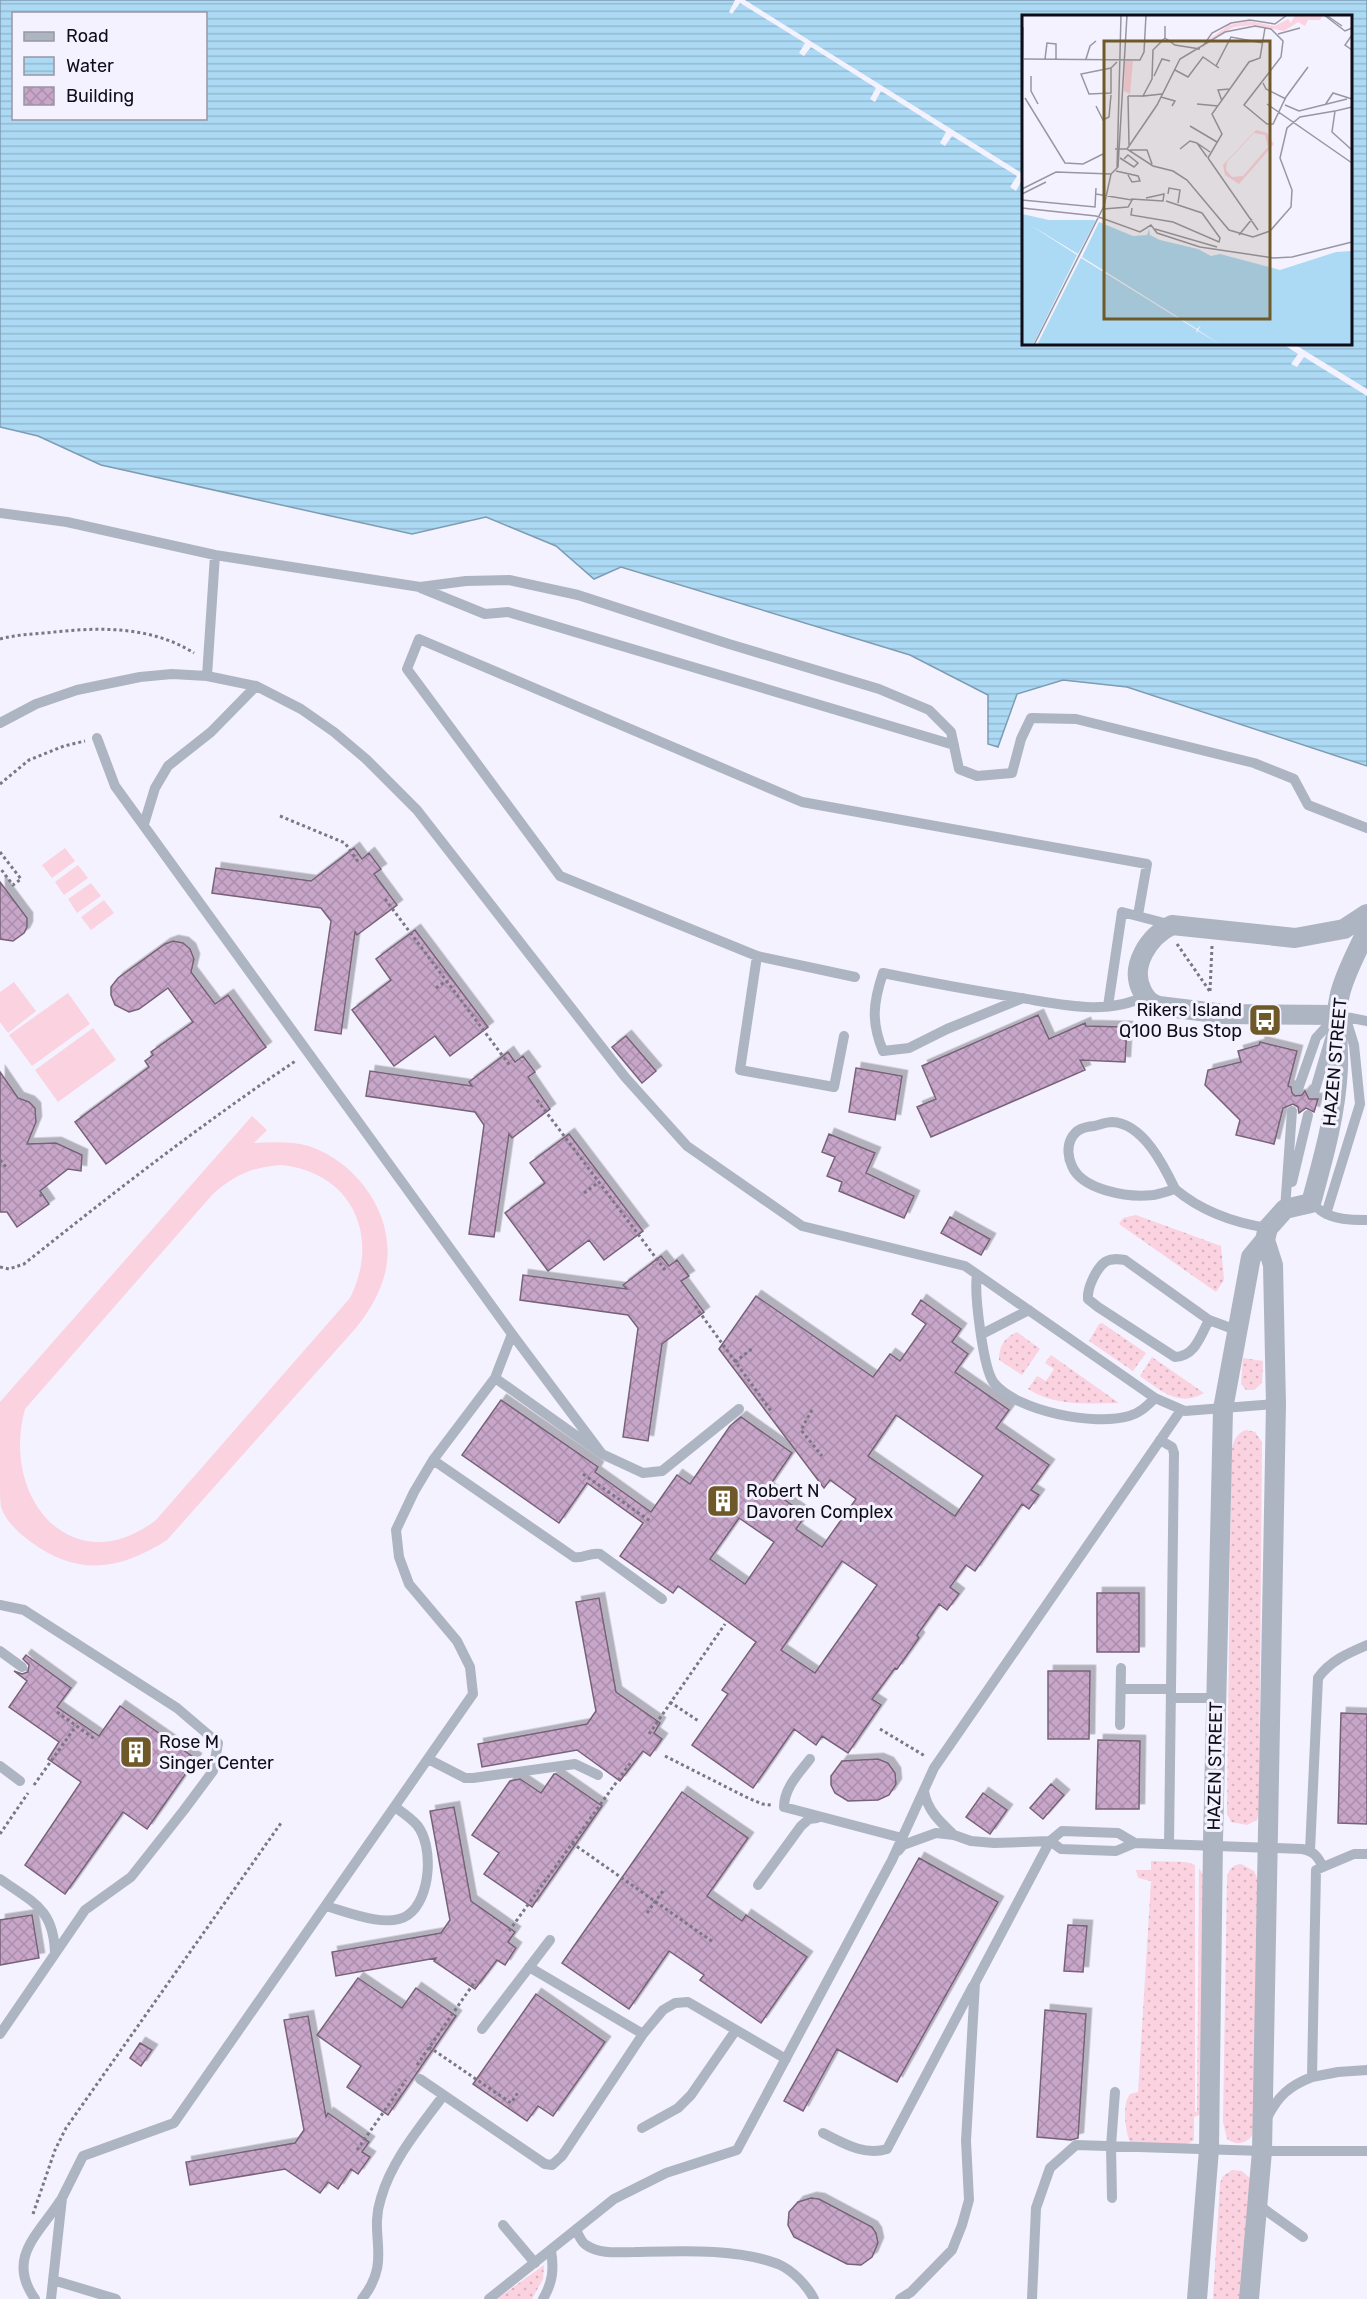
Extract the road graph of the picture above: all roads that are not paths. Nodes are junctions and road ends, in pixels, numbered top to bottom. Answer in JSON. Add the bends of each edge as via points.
{"nodes":[{"id":1,"x":0,"y":513,"type":"edge"},
{"id":2,"x":215,"y":555,"type":"junction"},
{"id":3,"x":420,"y":587,"type":"junction"},
{"id":4,"x":207,"y":675,"type":"junction"},
{"id":5,"x":256,"y":686,"type":"junction"},
{"id":6,"x":0,"y":723,"type":"edge"},
{"id":7,"x":97,"y":738,"type":"road end"},
{"id":8,"x":954,"y":745,"type":"junction"},
{"id":9,"x":144,"y":824,"type":"junction"},
{"id":10,"x":1367,"y":828,"type":"edge"},
{"id":11,"x":1367,"y":914,"type":"edge"},
{"id":12,"x":1138,"y":915,"type":"junction"},
{"id":13,"x":1172,"y":925,"type":"junction"},
{"id":14,"x":1367,"y":930,"type":"edge"},
{"id":15,"x":758,"y":956,"type":"junction"},
{"id":16,"x":855,"y":977,"type":"dead end"},
{"id":17,"x":1145,"y":996,"type":"junction"},
{"id":18,"x":1023,"y":998,"type":"junction"},
{"id":19,"x":1108,"y":1006,"type":"junction"},
{"id":20,"x":1341,"y":1016,"type":"junction"},
{"id":21,"x":1367,"y":1021,"type":"edge"},
{"id":22,"x":844,"y":1036,"type":"dead end"},
{"id":23,"x":1298,"y":1089,"type":"dead end"},
{"id":24,"x":1314,"y":1093,"type":"dead end"},
{"id":25,"x":1292,"y":1111,"type":"dead end"},
{"id":26,"x":1308,"y":1115,"type":"dead end"},
{"id":27,"x":1175,"y":1189,"type":"junction"},
{"id":28,"x":1285,"y":1209,"type":"junction"},
{"id":29,"x":1318,"y":1209,"type":"junction"},
{"id":30,"x":1367,"y":1220,"type":"edge"},
{"id":31,"x":1267,"y":1234,"type":"junction"},
{"id":32,"x":978,"y":1275,"type":"junction"},
{"id":33,"x":1029,"y":1310,"type":"junction"},
{"id":34,"x":1209,"y":1320,"type":"junction"},
{"id":35,"x":1236,"y":1330,"type":"junction"},
{"id":36,"x":512,"y":1334,"type":"junction"},
{"id":37,"x":982,"y":1334,"type":"junction"},
{"id":38,"x":495,"y":1378,"type":"junction"},
{"id":39,"x":1155,"y":1398,"type":"junction"},
{"id":40,"x":1276,"y":1404,"type":"junction"},
{"id":41,"x":739,"y":1409,"type":"dead end"},
{"id":42,"x":1223,"y":1409,"type":"junction"},
{"id":43,"x":1181,"y":1410,"type":"junction"},
{"id":44,"x":1160,"y":1440,"type":"junction"},
{"id":45,"x":602,"y":1454,"type":"junction"},
{"id":46,"x":433,"y":1460,"type":"junction"},
{"id":47,"x":662,"y":1599,"type":"dead end"},
{"id":48,"x":0,"y":1605,"type":"edge"},
{"id":49,"x":1367,"y":1645,"type":"edge"},
{"id":50,"x":0,"y":1651,"type":"edge"},
{"id":51,"x":22,"y":1667,"type":"dead end"},
{"id":52,"x":1121,"y":1668,"type":"dead end"},
{"id":53,"x":1121,"y":1689,"type":"junction"},
{"id":54,"x":1171,"y":1693,"type":"junction"},
{"id":55,"x":1217,"y":1698,"type":"junction"},
{"id":56,"x":1120,"y":1725,"type":"dead end"},
{"id":57,"x":428,"y":1759,"type":"junction"},
{"id":58,"x":810,"y":1759,"type":"dead end"},
{"id":59,"x":0,"y":1766,"type":"edge"},
{"id":60,"x":598,"y":1775,"type":"dead end"},
{"id":61,"x":20,"y":1781,"type":"dead end"},
{"id":62,"x":924,"y":1791,"type":"junction"},
{"id":63,"x":395,"y":1807,"type":"junction"},
{"id":64,"x":821,"y":1818,"type":"junction"},
{"id":65,"x":954,"y":1834,"type":"junction"},
{"id":66,"x":902,"y":1838,"type":"junction"},
{"id":67,"x":1050,"y":1840,"type":"junction"},
{"id":68,"x":1135,"y":1843,"type":"junction"},
{"id":69,"x":1169,"y":1844,"type":"junction"},
{"id":70,"x":1213,"y":1846,"type":"junction"},
{"id":71,"x":1267,"y":1848,"type":"junction"},
{"id":72,"x":1310,"y":1851,"type":"junction"},
{"id":73,"x":1367,"y":1854,"type":"edge"},
{"id":74,"x":892,"y":1860,"type":"junction"},
{"id":75,"x":1323,"y":1867,"type":"junction"},
{"id":76,"x":0,"y":1879,"type":"edge"},
{"id":77,"x":758,"y":1885,"type":"dead end"},
{"id":78,"x":326,"y":1906,"type":"junction"},
{"id":79,"x":550,"y":1940,"type":"dead end"},
{"id":80,"x":55,"y":1954,"type":"junction"},
{"id":81,"x":530,"y":1967,"type":"junction"},
{"id":82,"x":975,"y":1983,"type":"junction"},
{"id":83,"x":482,"y":2029,"type":"dead end"},
{"id":84,"x":736,"y":2030,"type":"junction"},
{"id":85,"x":0,"y":2034,"type":"edge"},
{"id":86,"x":643,"y":2034,"type":"junction"},
{"id":87,"x":786,"y":2059,"type":"junction"},
{"id":88,"x":1367,"y":2070,"type":"edge"},
{"id":89,"x":1312,"y":2077,"type":"junction"},
{"id":90,"x":420,"y":2079,"type":"dead end"},
{"id":91,"x":1114,"y":2092,"type":"dead end"},
{"id":92,"x":443,"y":2096,"type":"junction"},
{"id":93,"x":642,"y":2128,"type":"dead end"},
{"id":94,"x":1262,"y":2129,"type":"junction"},
{"id":95,"x":823,"y":2133,"type":"dead end"},
{"id":96,"x":1111,"y":2146,"type":"junction"},
{"id":97,"x":1209,"y":2149,"type":"junction"},
{"id":98,"x":1262,"y":2151,"type":"junction"},
{"id":99,"x":1367,"y":2151,"type":"edge"},
{"id":100,"x":62,"y":2198,"type":"junction"},
{"id":101,"x":1113,"y":2198,"type":"dead end"},
{"id":102,"x":1257,"y":2204,"type":"junction"},
{"id":103,"x":503,"y":2226,"type":"dead end"},
{"id":104,"x":576,"y":2230,"type":"junction"},
{"id":105,"x":1303,"y":2237,"type":"dead end"},
{"id":106,"x":551,"y":2250,"type":"junction"},
{"id":107,"x":535,"y":2263,"type":"junction"},
{"id":108,"x":52,"y":2280,"type":"junction"},
{"id":109,"x":35,"y":2299,"type":"edge"},
{"id":110,"x":51,"y":2299,"type":"edge"},
{"id":111,"x":116,"y":2299,"type":"edge"},
{"id":112,"x":362,"y":2299,"type":"edge"},
{"id":113,"x":489,"y":2299,"type":"edge"},
{"id":114,"x":543,"y":2299,"type":"edge"},
{"id":115,"x":814,"y":2299,"type":"edge"},
{"id":116,"x":900,"y":2299,"type":"edge"},
{"id":117,"x":1032,"y":2299,"type":"edge"},
{"id":118,"x":1197,"y":2299,"type":"edge"},
{"id":119,"x":1249,"y":2299,"type":"edge"}],
"edges":[{"from":1,"to":2,"type":"lane","via":[[67,522]]},
{"from":2,"to":3,"type":"lane"},
{"from":2,"to":4,"type":"lane"},
{"from":3,"to":8,"type":"lane","via":[[484,614],[508,612]]},
{"from":3,"to":8,"type":"lane","via":[[509,580],[578,595],[879,689],[929,710],[951,732]]},
{"from":4,"to":5,"type":"lane"},
{"from":4,"to":6,"type":"lane","via":[[140,677],[77,690],[36,704]]},
{"from":5,"to":9,"type":"lane","via":[[211,732],[168,766],[155,788]]},
{"from":5,"to":32,"type":"lane","via":[[301,709],[334,732],[417,810],[625,1077],[687,1146],[802,1226],[965,1266]]},
{"from":7,"to":9,"type":"lane","via":[[115,786]]},
{"from":8,"to":10,"type":"lane","via":[[959,770],[977,776],[1012,773],[1031,718],[1076,719],[1254,763],[1294,778],[1308,805]]},
{"from":9,"to":36,"type":"lane"},
{"from":11,"to":13,"type":"street","via":[[1344,929],[1295,938]]},
{"from":12,"to":13,"type":"lane"},
{"from":12,"to":15,"type":"lane","via":[[1148,864],[802,802],[419,639],[407,669],[560,876]]},
{"from":12,"to":19,"type":"lane","via":[[1122,912]]},
{"from":13,"to":17,"type":"street","via":[[1142,956],[1137,971]]},
{"from":14,"to":20,"type":"street","name":"HAZEN STREET","via":[[1340,993]]},
{"from":15,"to":16,"type":"lane"},
{"from":15,"to":22,"type":"lane","via":[[740,1070],[834,1087]]},
{"from":17,"to":19,"type":"lane"},
{"from":17,"to":20,"type":"street","via":[[1151,1004],[1159,1006],[1224,1014]]},
{"from":18,"to":18,"type":"lane","via":[[883,974],[875,997],[875,1031],[883,1051],[909,1048]]},
{"from":18,"to":19,"type":"lane","via":[[1075,1006]]},
{"from":20,"to":21,"type":"lane"},
{"from":20,"to":23,"type":"lane","via":[[1316,1038]]},
{"from":20,"to":24,"type":"lane"},
{"from":20,"to":29,"type":"street","name":"HAZEN STREET","via":[[1338,1069]]},
{"from":20,"to":29,"type":"lane","via":[[1354,1045],[1360,1104]]},
{"from":25,"to":28,"type":"lane"},
{"from":26,"to":28,"type":"lane"},
{"from":27,"to":27,"type":"lane","via":[[1153,1195],[1125,1194],[1092,1186],[1075,1174],[1068,1157],[1071,1140],[1081,1128],[1113,1122],[1136,1131],[1166,1170]]},
{"from":27,"to":31,"type":"lane","via":[[1191,1203]]},
{"from":28,"to":29,"type":"street"},
{"from":28,"to":31,"type":"street","name":"HAZEN STREET"},
{"from":29,"to":30,"type":"lane","via":[[1352,1220]]},
{"from":31,"to":35,"type":"street","name":"HAZEN STREET","via":[[1251,1257]]},
{"from":31,"to":40,"type":"street","via":[[1273,1265]]},
{"from":32,"to":33,"type":"lane"},
{"from":32,"to":37,"type":"lane","via":[[976,1302]]},
{"from":33,"to":37,"type":"lane"},
{"from":33,"to":39,"type":"lane"},
{"from":34,"to":34,"type":"lane","via":[[1125,1260],[1104,1263],[1088,1290],[1088,1299],[1098,1307],[1175,1357],[1193,1350]]},
{"from":34,"to":35,"type":"lane"},
{"from":35,"to":42,"type":"street","name":"HAZEN STREET"},
{"from":36,"to":38,"type":"lane"},
{"from":36,"to":45,"type":"lane"},
{"from":37,"to":39,"type":"lane","via":[[994,1383],[1037,1410],[1110,1419],[1144,1410]]},
{"from":38,"to":45,"type":"lane"},
{"from":38,"to":46,"type":"lane"},
{"from":39,"to":43,"type":"lane"},
{"from":40,"to":42,"type":"lane"},
{"from":40,"to":71,"type":"street"},
{"from":41,"to":45,"type":"lane","via":[[662,1470],[643,1473]]},
{"from":42,"to":43,"type":"lane"},
{"from":42,"to":55,"type":"street","name":"HAZEN STREET"},
{"from":43,"to":44,"type":"lane"},
{"from":44,"to":54,"type":"lane","via":[[1172,1447],[1174,1453]]},
{"from":44,"to":62,"type":"lane","via":[[937,1763]]},
{"from":46,"to":47,"type":"lane","via":[[574,1557],[600,1554]]},
{"from":46,"to":57,"type":"lane","via":[[396,1530],[399,1557],[409,1584],[457,1641],[470,1667],[473,1694]]},
{"from":48,"to":80,"type":"lane","via":[[24,1610],[177,1708],[218,1743],[213,1771],[184,1810],[131,1877],[85,1910]]},
{"from":49,"to":72,"type":"lane","via":[[1325,1667],[1318,1678]]},
{"from":50,"to":51,"type":"lane"},
{"from":52,"to":53,"type":"lane"},
{"from":53,"to":54,"type":"lane"},
{"from":53,"to":56,"type":"lane"},
{"from":54,"to":55,"type":"lane"},
{"from":54,"to":69,"type":"lane"},
{"from":55,"to":70,"type":"street","name":"HAZEN STREET"},
{"from":57,"to":60,"type":"lane","via":[[465,1778],[575,1764]]},
{"from":57,"to":63,"type":"lane"},
{"from":58,"to":64,"type":"lane","via":[[788,1789],[784,1807]]},
{"from":59,"to":61,"type":"lane"},
{"from":62,"to":65,"type":"lane","via":[[938,1820]]},
{"from":62,"to":66,"type":"lane"},
{"from":63,"to":78,"type":"lane"},
{"from":63,"to":78,"type":"lane","via":[[417,1825],[426,1842],[428,1865],[423,1897],[407,1916],[385,1920]]},
{"from":64,"to":66,"type":"lane"},
{"from":64,"to":77,"type":"lane","via":[[809,1819],[801,1826]]},
{"from":65,"to":67,"type":"lane","via":[[971,1841],[994,1843]]},
{"from":65,"to":74,"type":"lane","via":[[936,1833],[903,1845]]},
{"from":66,"to":74,"type":"lane"},
{"from":67,"to":68,"type":"lane","via":[[1061,1849],[1116,1851]]},
{"from":67,"to":68,"type":"lane","via":[[1062,1831],[1118,1833]]},
{"from":67,"to":82,"type":"lane"},
{"from":68,"to":69,"type":"lane"},
{"from":69,"to":70,"type":"lane"},
{"from":70,"to":71,"type":"lane"},
{"from":70,"to":97,"type":"street","name":"HAZEN STREET"},
{"from":71,"to":72,"type":"lane"},
{"from":71,"to":94,"type":"street"},
{"from":72,"to":75,"type":"lane"},
{"from":73,"to":75,"type":"lane","via":[[1354,1854]]},
{"from":74,"to":87,"type":"lane"},
{"from":75,"to":89,"type":"lane","via":[[1316,1870]]},
{"from":76,"to":80,"type":"lane","via":[[48,1918]]},
{"from":78,"to":100,"type":"lane","via":[[174,2123],[83,2156]]},
{"from":79,"to":81,"type":"lane"},
{"from":80,"to":85,"type":"lane"},
{"from":81,"to":83,"type":"lane"},
{"from":81,"to":86,"type":"lane"},
{"from":82,"to":95,"type":"lane","via":[[887,2148],[864,2151]]},
{"from":82,"to":116,"type":"lane","via":[[966,2141],[969,2200],[952,2250]]},
{"from":84,"to":86,"type":"lane","via":[[688,2002],[675,2003],[663,2010]]},
{"from":84,"to":87,"type":"lane"},
{"from":84,"to":93,"type":"lane","via":[[691,2096]]},
{"from":86,"to":92,"type":"lane","via":[[562,2156],[552,2165]]},
{"from":87,"to":104,"type":"lane","via":[[737,2150],[666,2173],[614,2199]]},
{"from":88,"to":89,"type":"lane"},
{"from":89,"to":94,"type":"lane","via":[[1292,2085],[1274,2105]]},
{"from":90,"to":92,"type":"lane"},
{"from":91,"to":96,"type":"lane"},
{"from":92,"to":112,"type":"lane","via":[[399,2160],[380,2199],[379,2270]]},
{"from":94,"to":98,"type":"street"},
{"from":96,"to":97,"type":"lane"},
{"from":96,"to":101,"type":"lane"},
{"from":96,"to":117,"type":"lane","via":[[1076,2145],[1050,2168],[1036,2208]]},
{"from":97,"to":98,"type":"lane"},
{"from":97,"to":118,"type":"street","name":"HAZEN STREET"},
{"from":98,"to":99,"type":"lane"},
{"from":98,"to":102,"type":"street"},
{"from":100,"to":108,"type":"lane"},
{"from":100,"to":109,"type":"lane","via":[[29,2243],[22,2264],[27,2288]]},
{"from":102,"to":105,"type":"lane"},
{"from":102,"to":119,"type":"street"},
{"from":103,"to":107,"type":"lane"},
{"from":104,"to":106,"type":"lane"},
{"from":104,"to":115,"type":"lane","via":[[584,2244],[606,2253],[707,2252],[779,2264],[796,2276]]},
{"from":106,"to":107,"type":"lane"},
{"from":106,"to":114,"type":"lane","via":[[554,2270]]},
{"from":107,"to":113,"type":"lane"},
{"from":108,"to":110,"type":"lane"},
{"from":108,"to":111,"type":"lane"}]}
